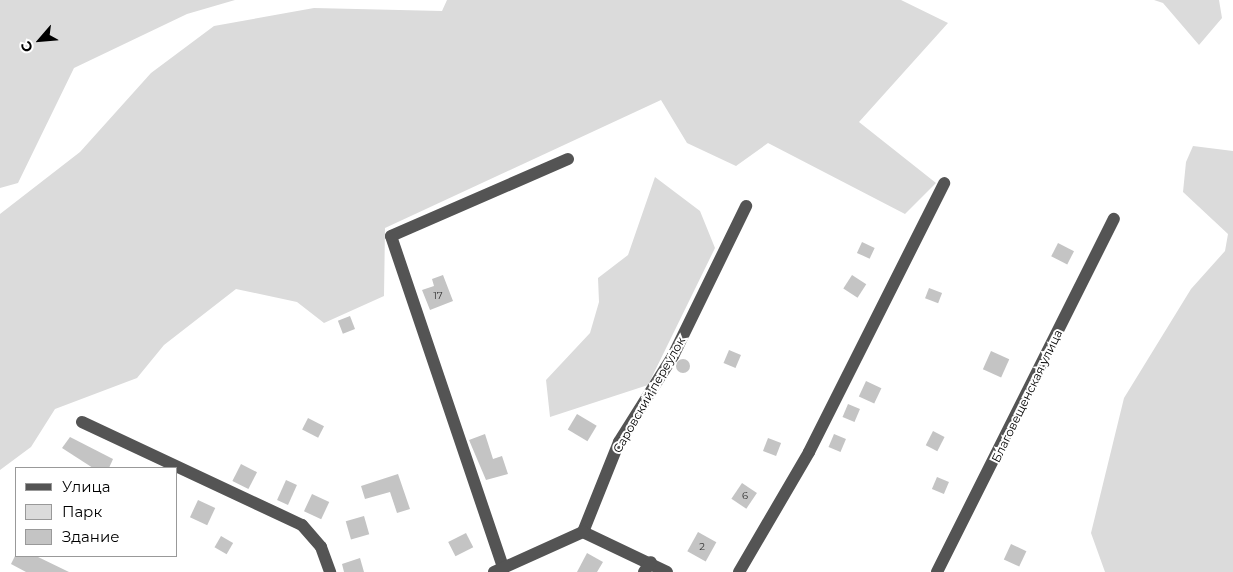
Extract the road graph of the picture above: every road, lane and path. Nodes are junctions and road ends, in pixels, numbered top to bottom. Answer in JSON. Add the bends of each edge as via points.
{"nodes":[{"id":1,"x":568,"y":159,"type":"dead end"},
{"id":2,"x":944,"y":183,"type":"dead end"},
{"id":3,"x":746,"y":206,"type":"dead end"},
{"id":4,"x":1114,"y":219,"type":"dead end"},
{"id":5,"x":82,"y":422,"type":"dead end"},
{"id":6,"x":177,"y":467,"type":"edge"},
{"id":7,"x":178,"y":467,"type":"edge"},
{"id":8,"x":583,"y":532,"type":"junction"},
{"id":9,"x":648,"y":567,"type":"edge"},
{"id":10,"x":498,"y":569,"type":"edge"},
{"id":11,"x":330,"y":572,"type":"edge"},
{"id":12,"x":667,"y":572,"type":"edge"},
{"id":13,"x":739,"y":572,"type":"edge"},
{"id":14,"x":937,"y":572,"type":"edge"}],
"edges":[{"from":1,"to":10,"type":"street","via":[[391,236]]},
{"from":2,"to":13,"type":"street","via":[[809,452]]},
{"from":3,"to":8,"type":"street","name":"Саровский переулок","via":[[673,356],[619,442]]},
{"from":4,"to":14,"type":"street","name":"Благовещенская улица"},
{"from":5,"to":6,"type":"street"},
{"from":7,"to":11,"type":"street","via":[[302,526],[321,547]]},
{"from":8,"to":9,"type":"street"},
{"from":8,"to":10,"type":"street"},
{"from":9,"to":12,"type":"street"}]}
